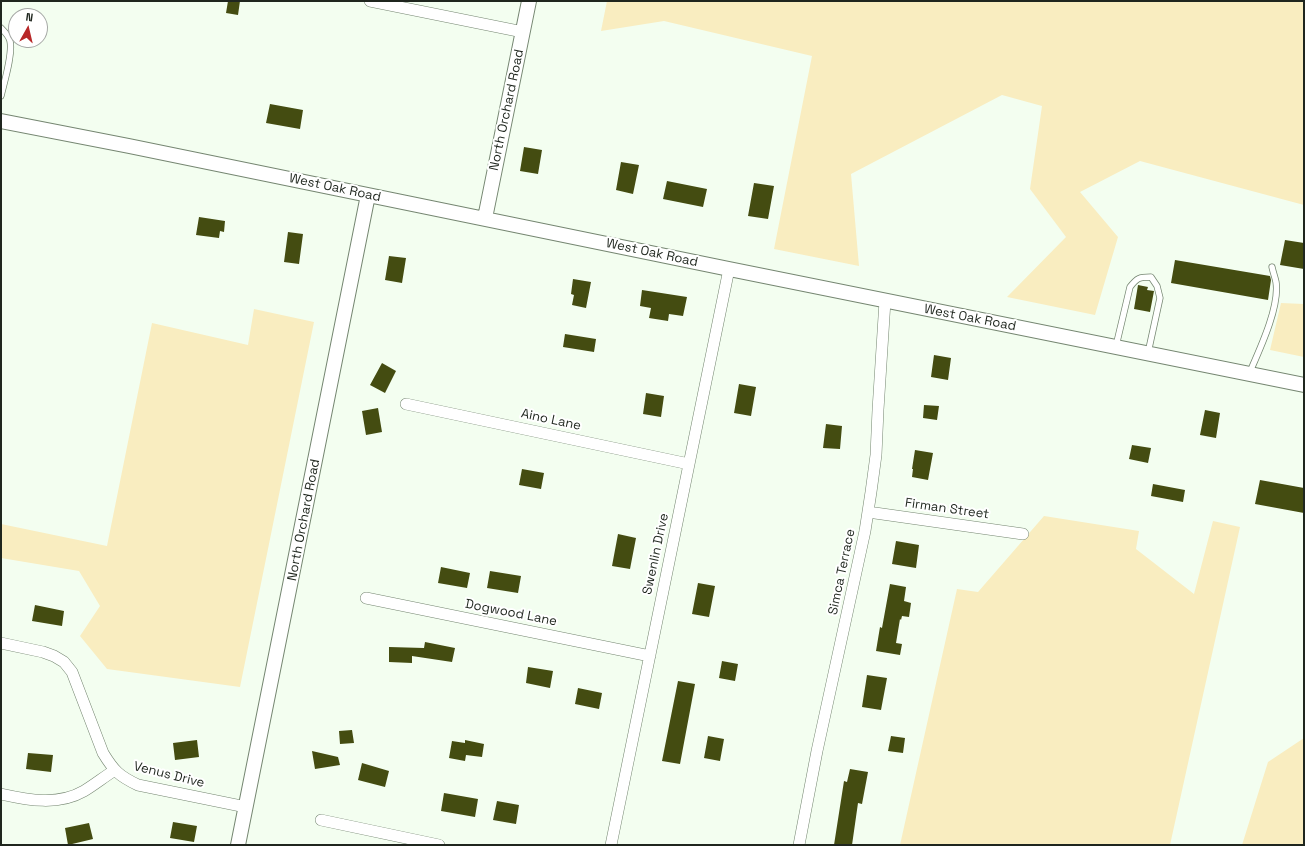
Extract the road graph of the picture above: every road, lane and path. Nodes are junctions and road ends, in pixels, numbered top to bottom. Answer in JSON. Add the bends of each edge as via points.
{"nodes":[{"id":1,"x":370,"y":1,"type":"edge"},
{"id":2,"x":529,"y":1,"type":"edge"},
{"id":3,"x":1,"y":28,"type":"edge"},
{"id":4,"x":523,"y":32,"type":"junction"},
{"id":5,"x":1,"y":96,"type":"edge"},
{"id":6,"x":1,"y":121,"type":"edge"},
{"id":7,"x":368,"y":195,"type":"junction"},
{"id":8,"x":485,"y":218,"type":"junction"},
{"id":9,"x":1272,"y":267,"type":"dead end"},
{"id":10,"x":729,"y":269,"type":"junction"},
{"id":11,"x":885,"y":301,"type":"junction"},
{"id":12,"x":1116,"y":347,"type":"junction"},
{"id":13,"x":1148,"y":353,"type":"junction"},
{"id":14,"x":1249,"y":374,"type":"junction"},
{"id":15,"x":1304,"y":385,"type":"edge"},
{"id":16,"x":406,"y":404,"type":"dead end"},
{"id":17,"x":689,"y":464,"type":"junction"},
{"id":18,"x":868,"y":512,"type":"junction"},
{"id":19,"x":1022,"y":534,"type":"dead end"},
{"id":20,"x":366,"y":598,"type":"dead end"},
{"id":21,"x":1,"y":644,"type":"edge"},
{"id":22,"x":650,"y":656,"type":"junction"},
{"id":23,"x":114,"y":770,"type":"junction"},
{"id":24,"x":1,"y":794,"type":"edge"},
{"id":25,"x":246,"y":807,"type":"junction"},
{"id":26,"x":321,"y":820,"type":"dead end"},
{"id":27,"x":238,"y":845,"type":"edge"},
{"id":28,"x":439,"y":845,"type":"edge"},
{"id":29,"x":611,"y":845,"type":"edge"},
{"id":30,"x":799,"y":845,"type":"edge"}],
"edges":[{"from":1,"to":4,"type":"street"},
{"from":2,"to":4,"type":"street","name":"North Orchard Road"},
{"from":3,"to":5,"type":"lane","via":[[10,41],[10,55]]},
{"from":4,"to":8,"type":"street","name":"North Orchard Road"},
{"from":6,"to":7,"type":"street","name":"West Oak Road"},
{"from":7,"to":8,"type":"street","name":"West Oak Road"},
{"from":7,"to":25,"type":"street","name":"North Orchard Road"},
{"from":8,"to":10,"type":"street","name":"West Oak Road"},
{"from":9,"to":14,"type":"lane","via":[[1276,281],[1275,300],[1264,342]]},
{"from":10,"to":11,"type":"street","name":"West Oak Road"},
{"from":10,"to":17,"type":"street","name":"Swenlin Drive"},
{"from":11,"to":12,"type":"street","name":"West Oak Road"},
{"from":11,"to":18,"type":"street","name":"Simca Terrace","via":[[876,455]]},
{"from":12,"to":13,"type":"street","name":"West Oak Road"},
{"from":12,"to":13,"type":"lane","via":[[1130,286],[1141,277],[1151,277],[1160,298]]},
{"from":13,"to":14,"type":"street","name":"West Oak Road"},
{"from":14,"to":15,"type":"street","name":"West Oak Road"},
{"from":16,"to":17,"type":"street","name":"Aino Lane"},
{"from":17,"to":22,"type":"street","name":"Swenlin Drive"},
{"from":18,"to":19,"type":"street","name":"Firman Street"},
{"from":18,"to":30,"type":"street","name":"Simca Terrace"},
{"from":20,"to":22,"type":"street","name":"Dogwood Lane"},
{"from":21,"to":23,"type":"street","via":[[42,652],[64,662],[72,672],[103,753]]},
{"from":22,"to":29,"type":"street","name":"Swenlin Drive"},
{"from":23,"to":24,"type":"street","name":"Venus Drive","via":[[83,792],[67,798],[33,800]]},
{"from":23,"to":25,"type":"street","name":"Venus Drive","via":[[138,785]]},
{"from":25,"to":27,"type":"street","name":"North Orchard Road"},
{"from":26,"to":28,"type":"street"}]}
